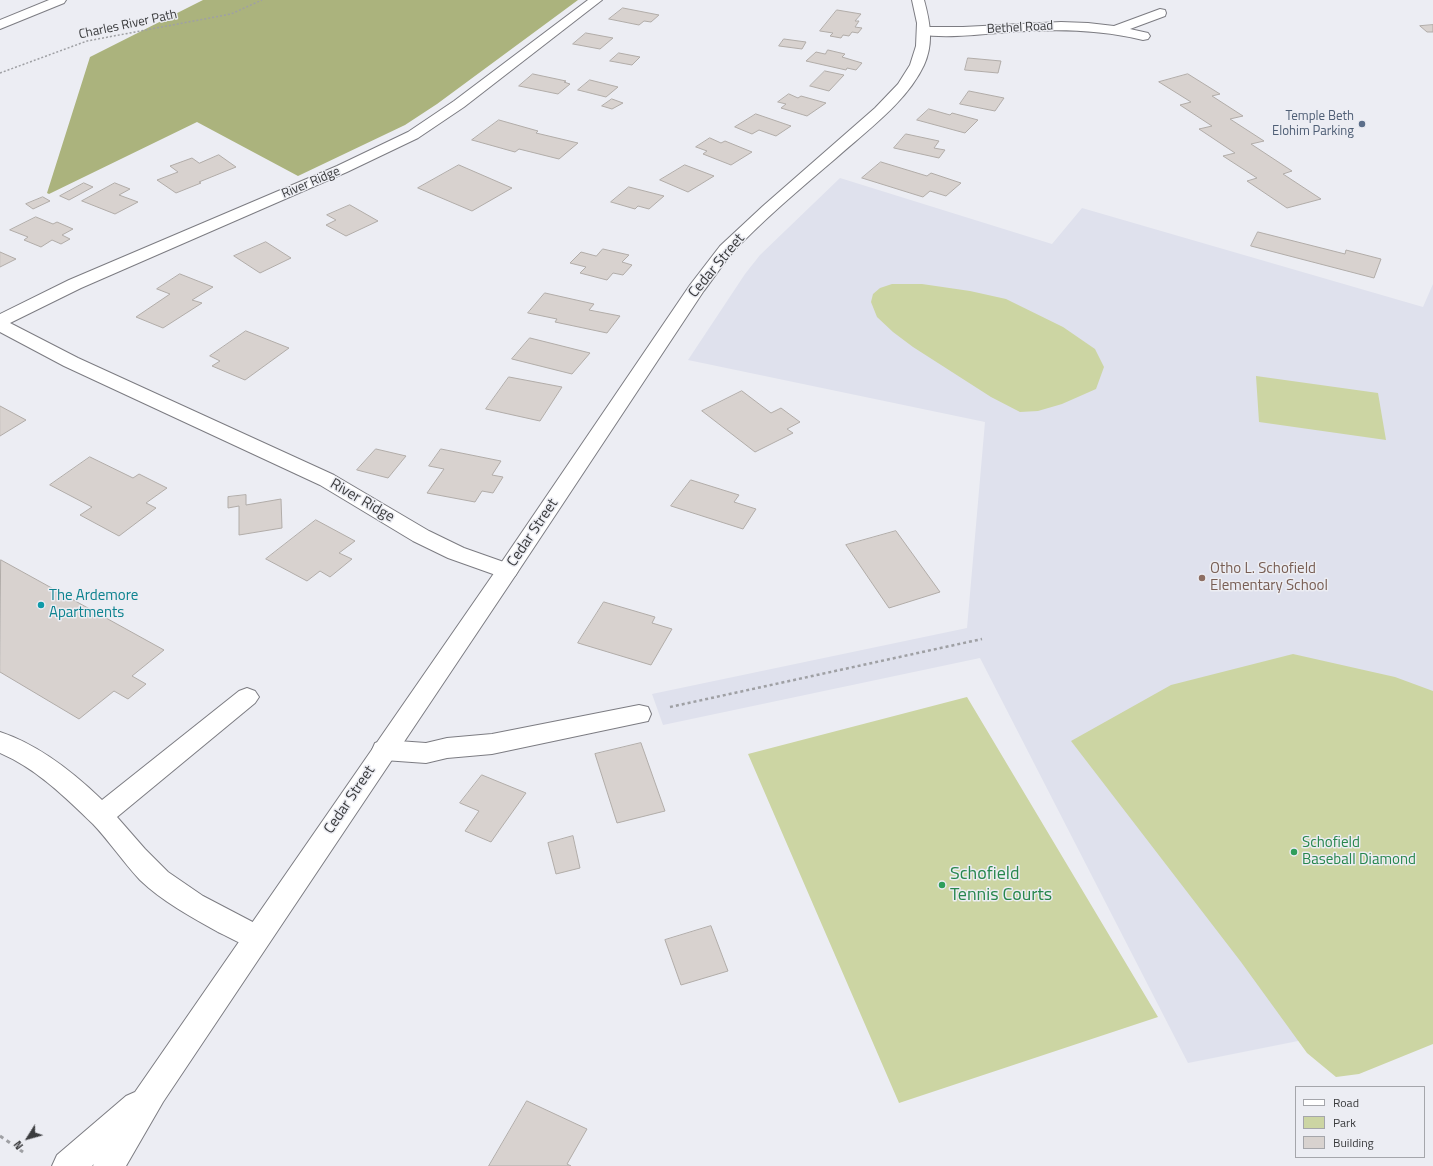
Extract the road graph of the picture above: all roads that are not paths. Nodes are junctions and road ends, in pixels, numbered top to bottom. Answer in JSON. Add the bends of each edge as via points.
{"nodes":[{"id":1,"x":60,"y":0,"type":"edge"},
{"id":2,"x":596,"y":0,"type":"edge"},
{"id":3,"x":918,"y":0,"type":"edge"},
{"id":4,"x":1160,"y":13,"type":"dead end"},
{"id":5,"x":0,"y":26,"type":"edge"},
{"id":6,"x":1116,"y":30,"type":"junction"},
{"id":7,"x":924,"y":31,"type":"junction"},
{"id":8,"x":1143,"y":36,"type":"dead end"},
{"id":9,"x":0,"y":321,"type":"edge"},
{"id":10,"x":0,"y":325,"type":"edge"},
{"id":11,"x":507,"y":571,"type":"junction"},
{"id":12,"x":248,"y":697,"type":"dead end"},
{"id":13,"x":640,"y":714,"type":"road end"},
{"id":14,"x":0,"y":742,"type":"edge"},
{"id":15,"x":384,"y":750,"type":"junction"},
{"id":16,"x":100,"y":816,"type":"junction"},
{"id":17,"x":256,"y":938,"type":"junction"},
{"id":18,"x":152,"y":1092,"type":"junction"},
{"id":19,"x":68,"y":1166,"type":"edge"},
{"id":20,"x":90,"y":1166,"type":"edge"},
{"id":21,"x":109,"y":1166,"type":"edge"}],
"edges":[{"from":1,"to":5,"type":"main road"},
{"from":2,"to":9,"type":"main road","name":"River Ridge","via":[[459,104],[413,135],[347,167],[75,284]]},
{"from":3,"to":7,"type":"main road","name":"Cedar Street"},
{"from":4,"to":6,"type":"main road","name":"Bethel Road"},
{"from":6,"to":7,"type":"main road","name":"Bethel Road","via":[[1069,26],[957,32]]},
{"from":6,"to":8,"type":"main road","name":"Bethel Road"},
{"from":7,"to":11,"type":"main road","name":"Cedar Street","via":[[920,59],[900,92],[751,226],[726,250],[700,283]]},
{"from":10,"to":11,"type":"main road","name":"River Ridge","via":[[71,362],[327,480],[450,551]]},
{"from":11,"to":15,"type":"main road","name":"Cedar Street"},
{"from":12,"to":16,"type":"main road"},
{"from":13,"to":15,"type":"main road","via":[[492,744],[447,748],[426,753]]},
{"from":14,"to":16,"type":"main road","via":[[17,748],[46,767],[74,789]]},
{"from":15,"to":17,"type":"main road","name":"Cedar Street"},
{"from":16,"to":17,"type":"main road","via":[[135,858],[159,881],[187,900]]},
{"from":17,"to":18,"type":"main road","name":"Cedar Street"},
{"from":18,"to":19,"type":"main road"},
{"from":18,"to":20,"type":"main road","name":"Cedar Street"},
{"from":18,"to":21,"type":"main road","name":"Cedar Street"}]}
